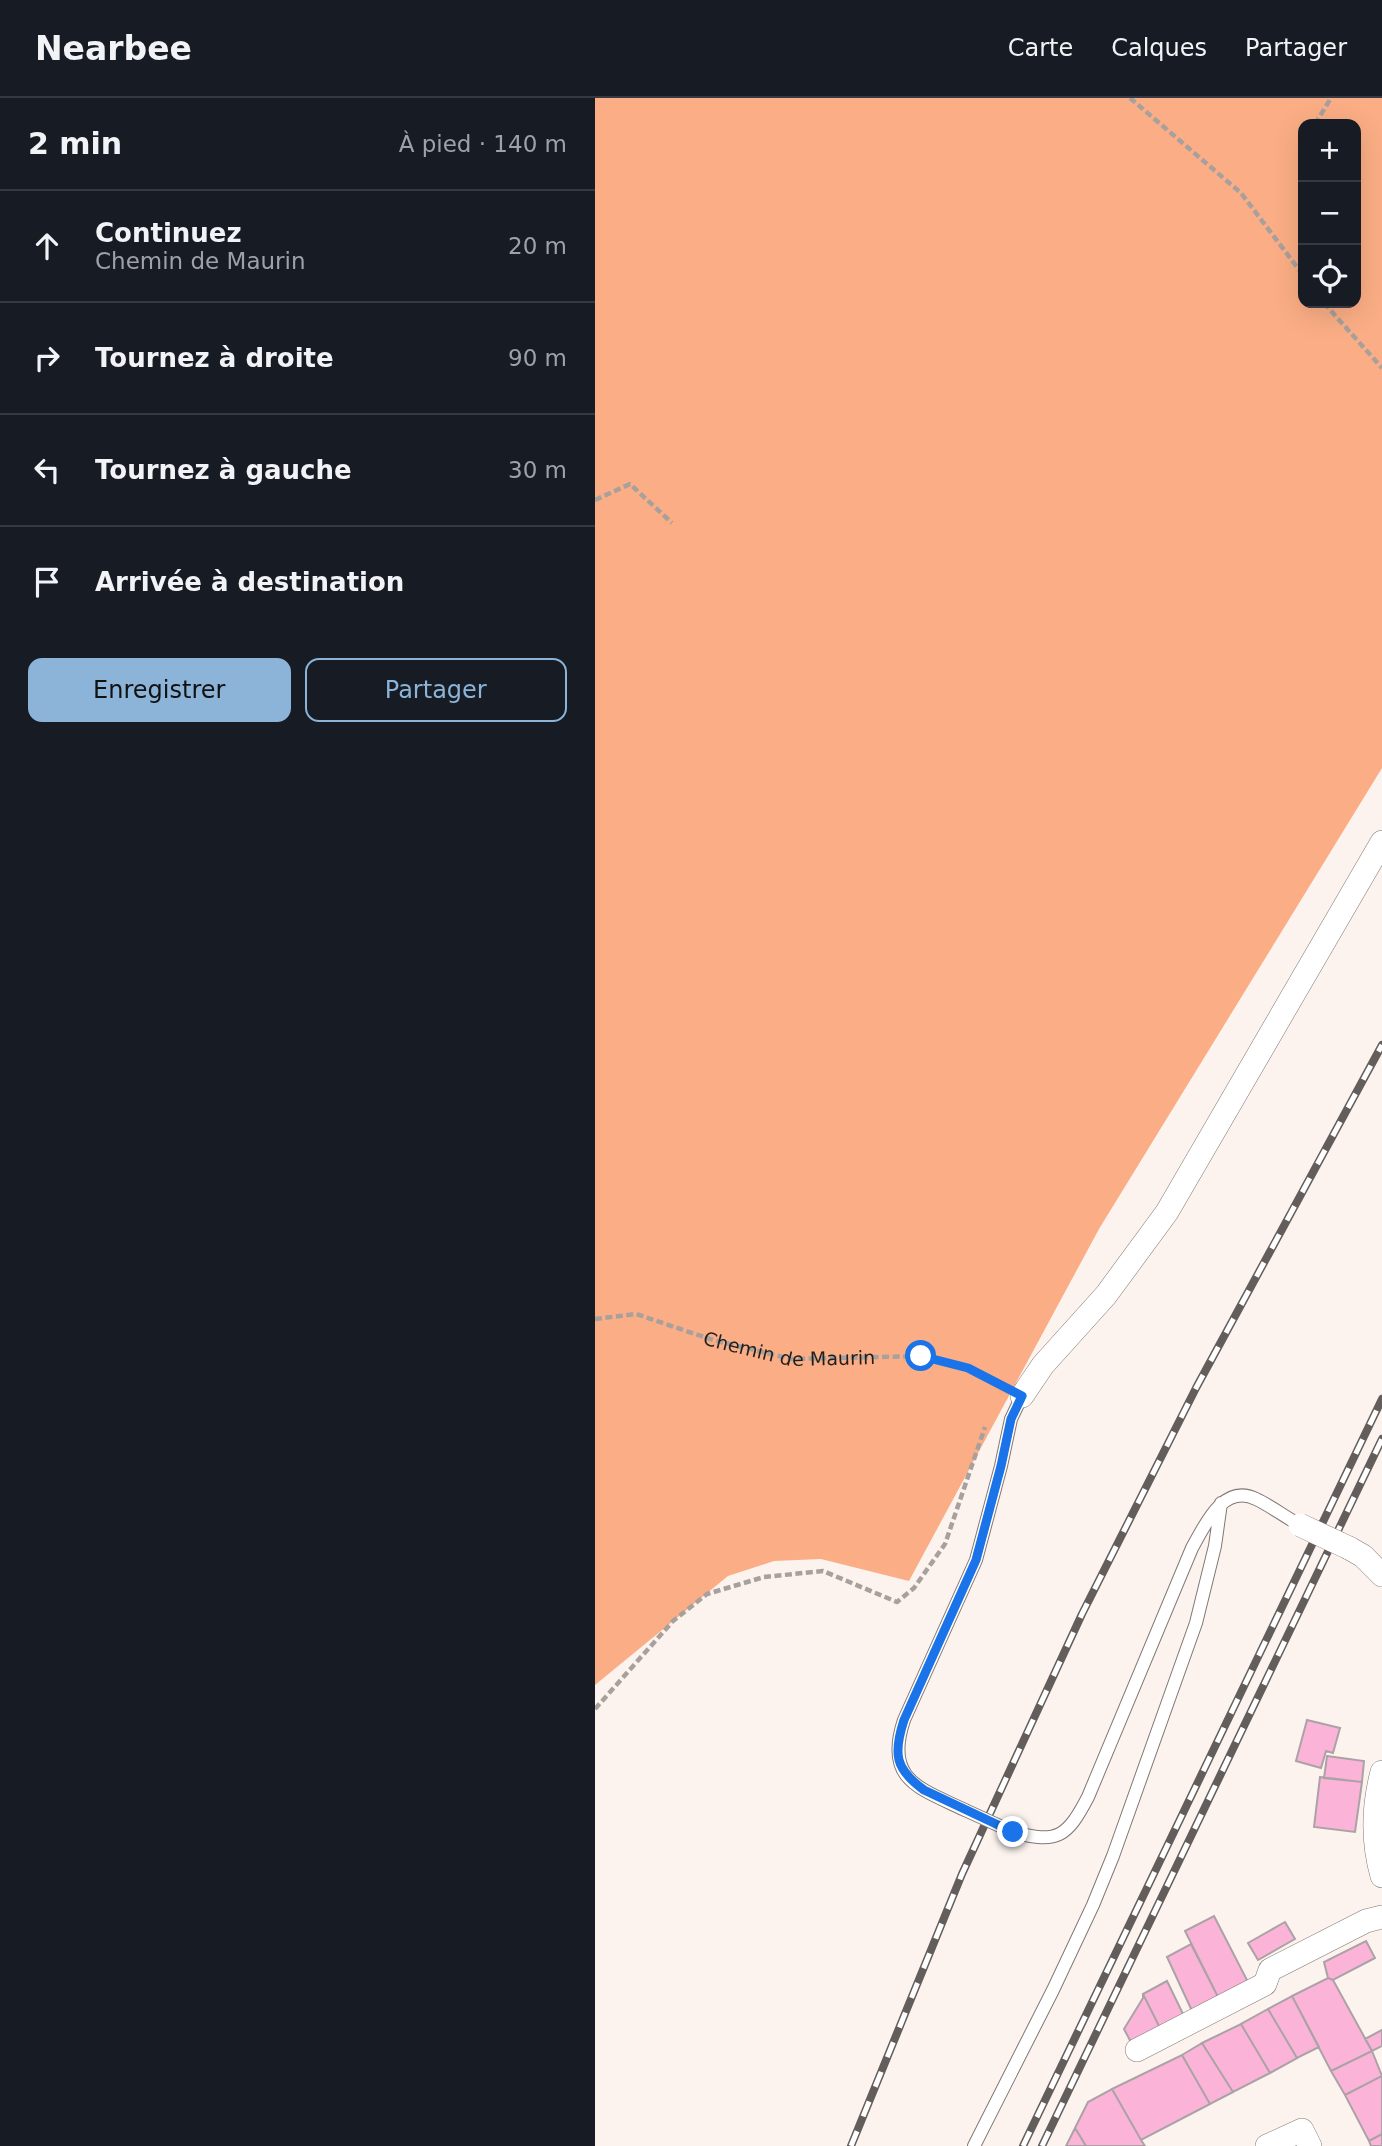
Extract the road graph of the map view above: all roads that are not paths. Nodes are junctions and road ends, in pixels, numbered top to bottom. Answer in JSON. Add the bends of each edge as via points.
{"nodes":[{"id":1,"x":1382,"y":842,"type":"edge"},
{"id":2,"x":1022,"y":1396,"type":"joint"},
{"id":3,"x":1221,"y":1503,"type":"junction"},
{"id":4,"x":1300,"y":1525,"type":"joint"},
{"id":5,"x":1382,"y":1575,"type":"edge"},
{"id":6,"x":1382,"y":1772,"type":"edge"},
{"id":7,"x":1382,"y":1876,"type":"edge"},
{"id":8,"x":1382,"y":1917,"type":"edge"},
{"id":9,"x":1137,"y":2050,"type":"dead end"},
{"id":10,"x":974,"y":2146,"type":"edge"},
{"id":11,"x":1267,"y":2146,"type":"edge"},
{"id":12,"x":1310,"y":2146,"type":"edge"}],
"edges":[{"from":1,"to":2,"type":"street","via":[[1167,1212]]},
{"from":2,"to":3,"type":"lane","bridge":true,"via":[[1011,1419],[976,1560],[898,1738],[901,1769],[924,1790],[1013,1832],[1036,1838],[1064,1833],[1089,1797],[1192,1548]]},
{"from":3,"to":4,"type":"lane","via":[[1230,1497],[1255,1498]]},
{"from":3,"to":10,"type":"lane","via":[[1196,1623],[1113,1856],[1053,1990]]},
{"from":4,"to":5,"type":"street","bridge":true,"via":[[1363,1556]]},
{"from":6,"to":7,"type":"street","via":[[1374,1829]]},
{"from":8,"to":9,"type":"street","via":[[1270,1970],[1265,1984]]},
{"from":11,"to":12,"type":"street","via":[[1302,2130]]}]}
